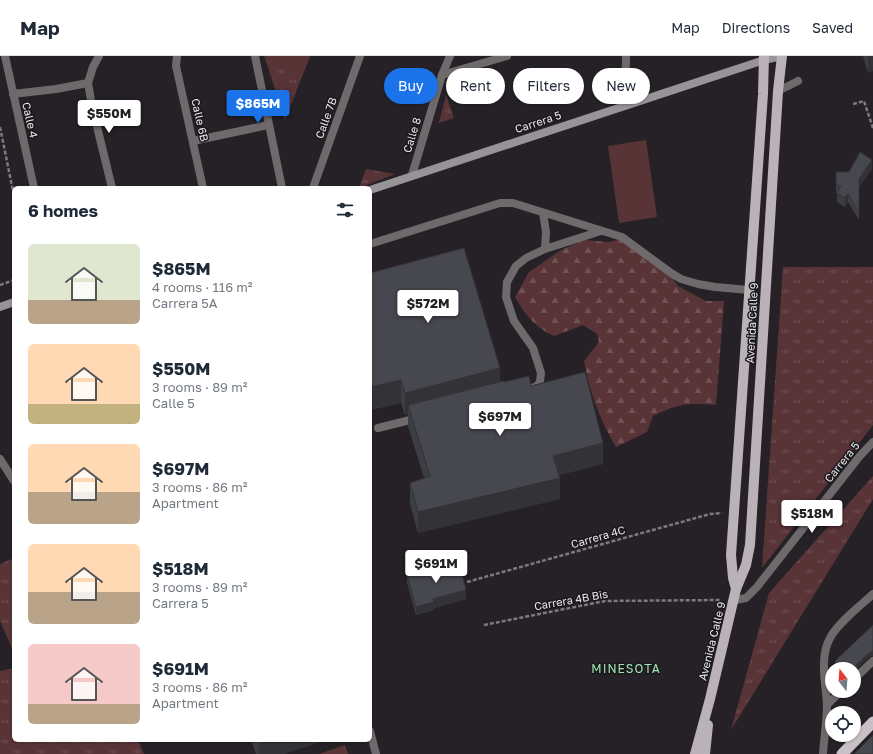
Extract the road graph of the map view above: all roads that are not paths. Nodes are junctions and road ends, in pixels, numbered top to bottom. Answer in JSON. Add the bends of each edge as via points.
{"nodes":[{"id":1,"x":5,"y":56,"type":"edge"},
{"id":2,"x":99,"y":56,"type":"edge"},
{"id":3,"x":177,"y":56,"type":"edge"},
{"id":4,"x":255,"y":56,"type":"edge"},
{"id":5,"x":360,"y":56,"type":"edge"},
{"id":6,"x":450,"y":56,"type":"edge"},
{"id":7,"x":507,"y":56,"type":"edge"},
{"id":8,"x":626,"y":56,"type":"edge"},
{"id":9,"x":782,"y":56,"type":"edge"},
{"id":10,"x":764,"y":58,"type":"edge"},
{"id":11,"x":442,"y":75,"type":"junction"},
{"id":12,"x":798,"y":81,"type":"dead end"},
{"id":13,"x":88,"y":83,"type":"junction"},
{"id":14,"x":778,"y":91,"type":"junction"},
{"id":15,"x":13,"y":94,"type":"junction"},
{"id":16,"x":625,"y":105,"type":"junction"},
{"id":17,"x":268,"y":125,"type":"junction"},
{"id":18,"x":193,"y":141,"type":"junction"},
{"id":19,"x":412,"y":175,"type":"junction"},
{"id":20,"x":34,"y":186,"type":"edge"},
{"id":21,"x":112,"y":186,"type":"edge"},
{"id":22,"x":203,"y":186,"type":"edge"},
{"id":23,"x":282,"y":186,"type":"edge"},
{"id":24,"x":314,"y":186,"type":"edge"},
{"id":25,"x":372,"y":189,"type":"edge"},
{"id":26,"x":542,"y":213,"type":"junction"},
{"id":27,"x":602,"y":231,"type":"junction"},
{"id":28,"x":372,"y":243,"type":"edge"},
{"id":29,"x":544,"y":248,"type":"junction"},
{"id":30,"x":749,"y":290,"type":"junction"},
{"id":31,"x":12,"y":303,"type":"edge"},
{"id":32,"x":0,"y":306,"type":"edge"},
{"id":33,"x":523,"y":391,"type":"edge"},
{"id":34,"x":424,"y":416,"type":"edge"},
{"id":35,"x":378,"y":428,"type":"dead end"},
{"id":36,"x":873,"y":442,"type":"edge"},
{"id":37,"x":0,"y":459,"type":"edge"},
{"id":38,"x":12,"y":478,"type":"edge"},
{"id":39,"x":736,"y":589,"type":"junction"},
{"id":40,"x":873,"y":594,"type":"edge"},
{"id":41,"x":734,"y":600,"type":"junction"},
{"id":42,"x":873,"y":662,"type":"edge"},
{"id":43,"x":861,"y":673,"type":"edge"},
{"id":44,"x":834,"y":698,"type":"edge"},
{"id":45,"x":710,"y":699,"type":"junction"},
{"id":46,"x":826,"y":705,"type":"junction"},
{"id":47,"x":873,"y":722,"type":"edge"},
{"id":48,"x":372,"y":739,"type":"edge"},
{"id":49,"x":376,"y":754,"type":"edge"},
{"id":50,"x":695,"y":754,"type":"edge"},
{"id":51,"x":705,"y":754,"type":"edge"},
{"id":52,"x":823,"y":754,"type":"edge"},
{"id":53,"x":842,"y":754,"type":"edge"}],
"edges":[{"from":1,"to":15,"type":"street","name":"Calle 4"},
{"from":2,"to":13,"type":"street"},
{"from":3,"to":18,"type":"street","name":"Calle 6B","via":[[176,66]]},
{"from":4,"to":17,"type":"street"},
{"from":5,"to":24,"type":"street","name":"Calle 7B"},
{"from":6,"to":11,"type":"street","name":"Calle 8"},
{"from":7,"to":11,"type":"street"},
{"from":8,"to":16,"type":"street"},
{"from":9,"to":10,"type":"main road","name":"Carrera 5"},
{"from":9,"to":14,"type":"main road","name":"Avenida Calle 9"},
{"from":10,"to":16,"type":"main road","name":"Carrera 5"},
{"from":10,"to":30,"type":"main road","name":"Avenida Calle 9"},
{"from":11,"to":19,"type":"street","name":"Calle 8"},
{"from":12,"to":14,"type":"street"},
{"from":13,"to":15,"type":"street"},
{"from":13,"to":21,"type":"street"},
{"from":14,"to":39,"type":"main road","name":"Avenida Calle 9","via":[[750,545],[746,565]]},
{"from":15,"to":20,"type":"street","name":"Calle 4"},
{"from":16,"to":19,"type":"main road","name":"Carrera 5"},
{"from":17,"to":18,"type":"street"},
{"from":17,"to":23,"type":"street"},
{"from":18,"to":22,"type":"street","name":"Calle 6B"},
{"from":19,"to":25,"type":"main road","name":"Carrera 5"},
{"from":26,"to":27,"type":"street"},
{"from":26,"to":28,"type":"street","via":[[513,203],[500,203]]},
{"from":26,"to":29,"type":"street","via":[[546,232]]},
{"from":27,"to":29,"type":"street"},
{"from":27,"to":30,"type":"street","via":[[622,237],[681,279],[710,286]]},
{"from":29,"to":33,"type":"street","via":[[516,266],[507,282],[506,298],[514,322],[533,348],[541,373],[537,386]]},
{"from":30,"to":39,"type":"main road","name":"Avenida Calle 9","via":[[731,555]]},
{"from":31,"to":32,"type":"main road"},
{"from":34,"to":35,"type":"street"},
{"from":36,"to":41,"type":"street","name":"Carrera 5","via":[[757,587],[746,598]]},
{"from":37,"to":38,"type":"street"},
{"from":39,"to":41,"type":"main road","name":"Avenida Calle 9"},
{"from":40,"to":46,"type":"street","via":[[835,630],[829,639],[825,658]]},
{"from":41,"to":45,"type":"main road","name":"Avenida Calle 9"},
{"from":42,"to":43,"type":"street"},
{"from":44,"to":46,"type":"street"},
{"from":45,"to":50,"type":"main road","name":"Avenida Calle 9"},
{"from":45,"to":51,"type":"main road","name":"Avenida Calle 9"},
{"from":46,"to":52,"type":"street"},
{"from":47,"to":53,"type":"highway"},
{"from":48,"to":49,"type":"street"}]}
